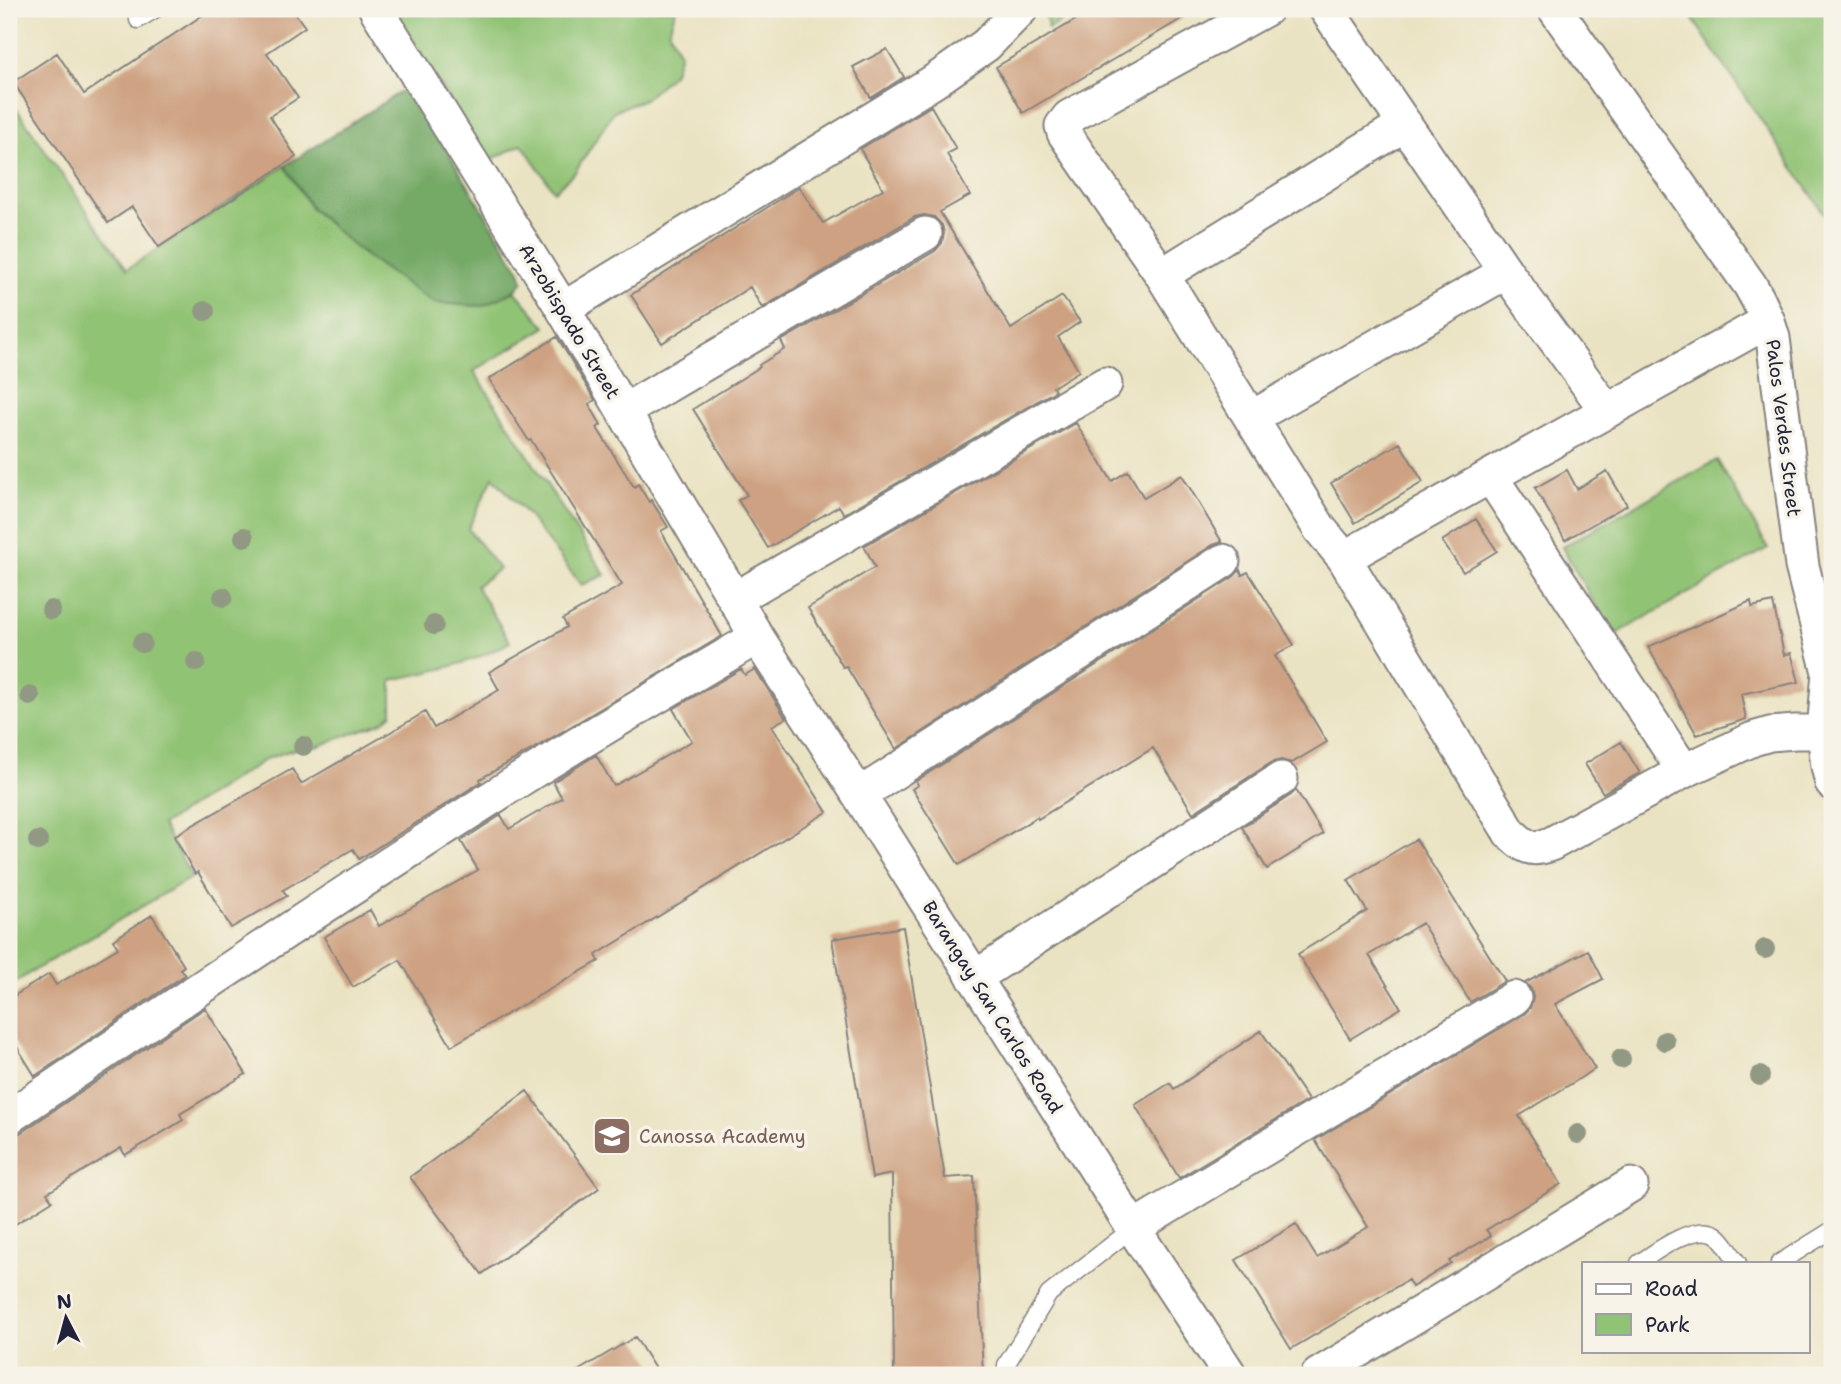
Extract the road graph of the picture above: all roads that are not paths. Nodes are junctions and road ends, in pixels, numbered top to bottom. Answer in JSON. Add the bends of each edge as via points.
{"nodes":[{"id":1,"x":156,"y":9,"type":"edge"},
{"id":2,"x":376,"y":9,"type":"edge"},
{"id":3,"x":1021,"y":9,"type":"edge"},
{"id":4,"x":1266,"y":9,"type":"edge"},
{"id":5,"x":1326,"y":9,"type":"edge"},
{"id":6,"x":1555,"y":9,"type":"edge"},
{"id":7,"x":138,"y":20,"type":"dead end"},
{"id":8,"x":1405,"y":124,"type":"junction"},
{"id":9,"x":925,"y":234,"type":"dead end"},
{"id":10,"x":1506,"y":272,"type":"junction"},
{"id":11,"x":1162,"y":275,"type":"junction"},
{"id":12,"x":563,"y":309,"type":"junction"},
{"id":13,"x":1768,"y":321,"type":"junction"},
{"id":14,"x":1104,"y":384,"type":"dead end"},
{"id":15,"x":624,"y":411,"type":"junction"},
{"id":16,"x":1607,"y":411,"type":"junction"},
{"id":17,"x":1251,"y":418,"type":"junction"},
{"id":18,"x":1491,"y":477,"type":"junction"},
{"id":19,"x":1344,"y":558,"type":"junction"},
{"id":20,"x":1223,"y":561,"type":"dead end"},
{"id":21,"x":735,"y":599,"type":"junction"},
{"id":22,"x":757,"y":637,"type":"junction"},
{"id":23,"x":1824,"y":732,"type":"junction"},
{"id":24,"x":1684,"y":771,"type":"junction"},
{"id":25,"x":1281,"y":779,"type":"dead end"},
{"id":26,"x":1832,"y":783,"type":"edge"},
{"id":27,"x":859,"y":795,"type":"junction"},
{"id":28,"x":974,"y":978,"type":"junction"},
{"id":29,"x":1514,"y":998,"type":"dead end"},
{"id":30,"x":9,"y":1117,"type":"edge"},
{"id":31,"x":1631,"y":1185,"type":"dead end"},
{"id":32,"x":1133,"y":1228,"type":"junction"},
{"id":33,"x":1832,"y":1230,"type":"edge"},
{"id":34,"x":1641,"y":1262,"type":"edge"},
{"id":35,"x":1737,"y":1262,"type":"edge"},
{"id":36,"x":1781,"y":1262,"type":"edge"},
{"id":37,"x":1006,"y":1375,"type":"edge"},
{"id":38,"x":1230,"y":1375,"type":"edge"},
{"id":39,"x":1318,"y":1375,"type":"edge"}],
"edges":[{"from":1,"to":7,"type":"lane"},
{"from":2,"to":12,"type":"street","name":"Arzobispado Street"},
{"from":3,"to":12,"type":"street","via":[[986,45],[933,82]]},
{"from":4,"to":11,"type":"street","via":[[1069,117],[1062,126]]},
{"from":5,"to":8,"type":"street"},
{"from":6,"to":13,"type":"street","name":"Palos Verdes Street","via":[[1750,285]]},
{"from":8,"to":10,"type":"street"},
{"from":8,"to":11,"type":"street"},
{"from":9,"to":15,"type":"street"},
{"from":10,"to":16,"type":"street"},
{"from":10,"to":17,"type":"street"},
{"from":11,"to":17,"type":"street"},
{"from":12,"to":15,"type":"street","name":"Arzobispado Street"},
{"from":13,"to":16,"type":"street"},
{"from":13,"to":23,"type":"street","name":"Palos Verdes Street","via":[[1802,566],[1829,672]]},
{"from":14,"to":21,"type":"street"},
{"from":15,"to":21,"type":"street","name":"Arzobispado Street"},
{"from":16,"to":18,"type":"street"},
{"from":17,"to":19,"type":"street","via":[[1320,529]]},
{"from":18,"to":19,"type":"street"},
{"from":18,"to":24,"type":"street"},
{"from":19,"to":24,"type":"street","via":[[1510,833],[1531,849],[1551,844]]},
{"from":20,"to":27,"type":"street"},
{"from":21,"to":22,"type":"street","name":"Arzobispado Street"},
{"from":22,"to":27,"type":"street","name":"Barangay San Carlos Road"},
{"from":22,"to":30,"type":"street","via":[[522,779]]},
{"from":23,"to":24,"type":"street","via":[[1770,734]]},
{"from":23,"to":26,"type":"street","name":"Palos Verdes Street"},
{"from":25,"to":28,"type":"street"},
{"from":27,"to":28,"type":"street","name":"Barangay San Carlos Road"},
{"from":28,"to":32,"type":"street","name":"Barangay San Carlos Road"},
{"from":29,"to":32,"type":"street"},
{"from":31,"to":39,"type":"street"},
{"from":32,"to":37,"type":"lane","via":[[1049,1294],[1006,1365]]},
{"from":32,"to":38,"type":"street","name":"Barangay San Carlos Road"},
{"from":33,"to":36,"type":"lane"},
{"from":34,"to":35,"type":"lane","via":[[1674,1240],[1705,1231],[1718,1236]]}]}
